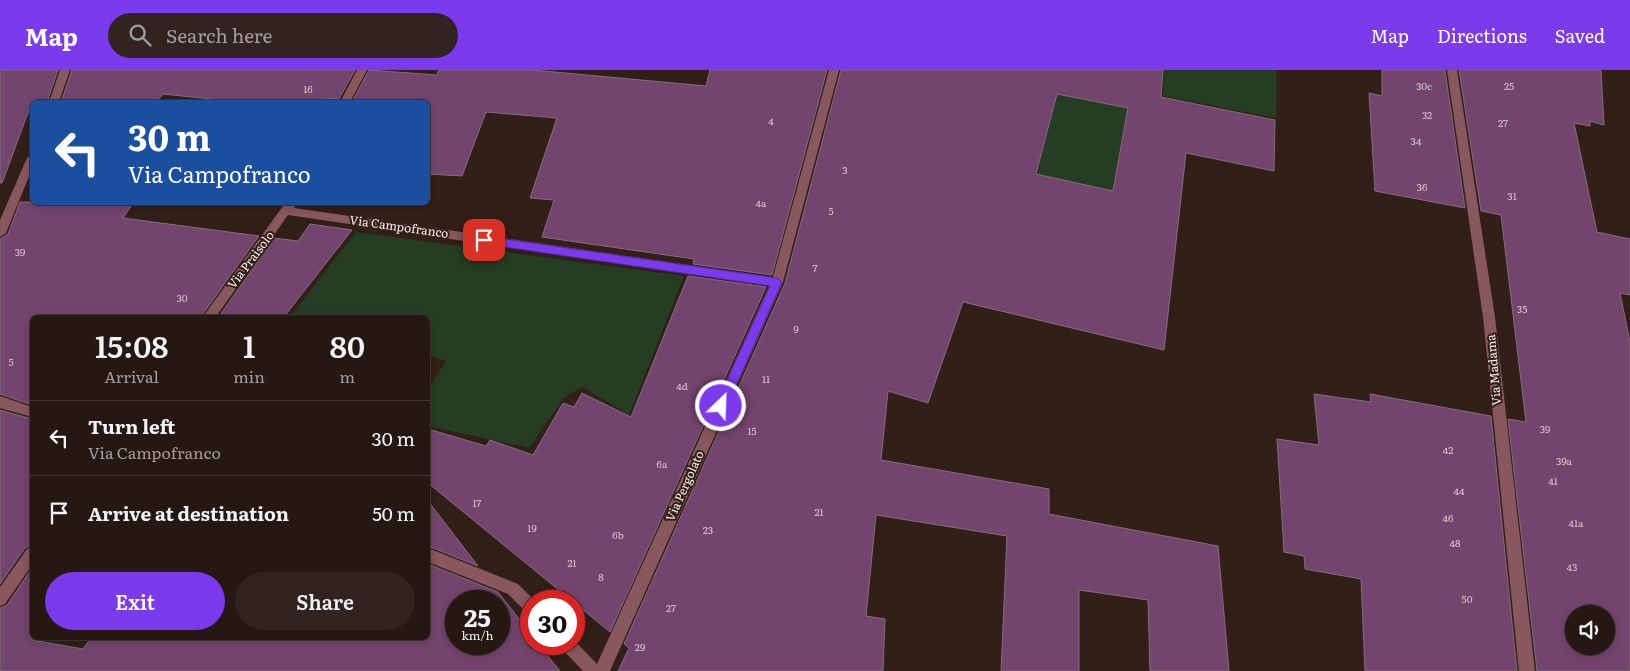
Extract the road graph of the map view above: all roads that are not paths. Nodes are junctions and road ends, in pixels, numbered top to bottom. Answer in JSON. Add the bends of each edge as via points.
{"nodes":[{"id":1,"x":65,"y":70,"type":"edge"},
{"id":2,"x":362,"y":70,"type":"edge"},
{"id":3,"x":834,"y":70,"type":"edge"},
{"id":4,"x":1452,"y":70,"type":"edge"},
{"id":5,"x":55,"y":100,"type":"edge"},
{"id":6,"x":346,"y":100,"type":"edge"},
{"id":7,"x":30,"y":163,"type":"edge"},
{"id":8,"x":290,"y":207,"type":"edge"},
{"id":9,"x":0,"y":233,"type":"edge"},
{"id":10,"x":777,"y":282,"type":"junction"},
{"id":11,"x":210,"y":315,"type":"edge"},
{"id":12,"x":0,"y":402,"type":"edge"},
{"id":13,"x":30,"y":411,"type":"edge"},
{"id":14,"x":430,"y":556,"type":"edge"},
{"id":15,"x":30,"y":557,"type":"edge"},
{"id":16,"x":520,"y":596,"type":"edge"},
{"id":17,"x":0,"y":599,"type":"edge"},
{"id":18,"x":578,"y":655,"type":"edge"},
{"id":19,"x":594,"y":671,"type":"edge"},
{"id":20,"x":602,"y":671,"type":"edge"},
{"id":21,"x":1528,"y":671,"type":"edge"}],
"edges":[{"from":1,"to":5,"type":"street"},
{"from":2,"to":6,"type":"street"},
{"from":3,"to":10,"type":"street","name":"Via Pergolato"},
{"from":4,"to":21,"type":"street","name":"Via Madama","via":[[1489,317]]},
{"from":7,"to":9,"type":"street"},
{"from":8,"to":10,"type":"street","name":"Via Campofranco"},
{"from":8,"to":11,"type":"street","name":"Via Praisolo"},
{"from":10,"to":20,"type":"street","name":"Via Pergolato"},
{"from":12,"to":13,"type":"street"},
{"from":14,"to":16,"type":"street","via":[[513,589]]},
{"from":15,"to":17,"type":"street"},
{"from":18,"to":19,"type":"street"}]}
